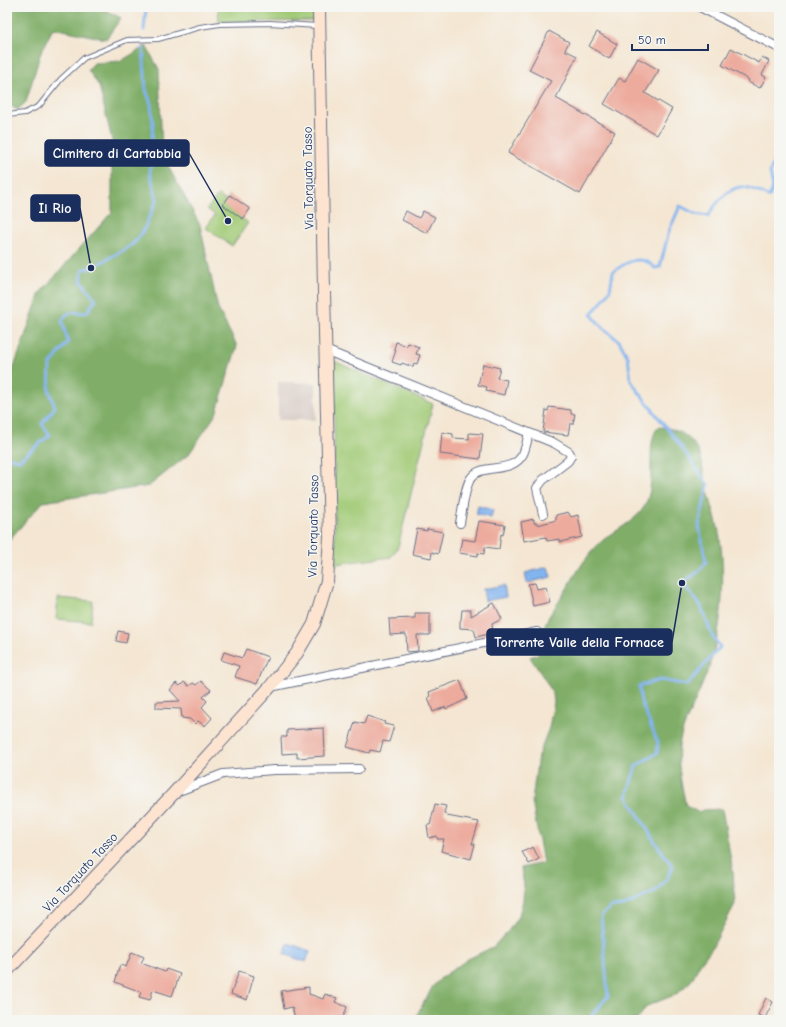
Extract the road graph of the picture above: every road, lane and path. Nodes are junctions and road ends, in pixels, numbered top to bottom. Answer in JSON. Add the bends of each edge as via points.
{"nodes":[{"id":1,"x":319,"y":7,"type":"edge"},
{"id":2,"x":700,"y":7,"type":"edge"},
{"id":3,"x":319,"y":26,"type":"junction"},
{"id":4,"x":779,"y":48,"type":"edge"},
{"id":5,"x":7,"y":115,"type":"edge"},
{"id":6,"x":325,"y":350,"type":"junction"},
{"id":7,"x":529,"y":433,"type":"junction"},
{"id":8,"x":543,"y":514,"type":"dead end"},
{"id":9,"x":460,"y":523,"type":"dead end"},
{"id":10,"x":537,"y":632,"type":"dead end"},
{"id":11,"x":270,"y":687,"type":"junction"},
{"id":12,"x":359,"y":769,"type":"dead end"},
{"id":13,"x":174,"y":793,"type":"junction"},
{"id":14,"x":7,"y":971,"type":"edge"}],
"edges":[{"from":1,"to":3,"type":"street","name":"Via Torquato Tasso"},
{"from":2,"to":4,"type":"street"},
{"from":3,"to":5,"type":"lane","via":[[270,23],[220,24],[158,39],[126,40],[84,58],[61,79],[39,106],[25,113]]},
{"from":3,"to":6,"type":"street","name":"Via Torquato Tasso"},
{"from":6,"to":7,"type":"street"},
{"from":6,"to":11,"type":"street","name":"Via Torquato Tasso","via":[[330,538],[328,581],[314,624],[297,653]]},
{"from":7,"to":8,"type":"street","via":[[554,443],[571,456],[537,488]]},
{"from":7,"to":9,"type":"street","via":[[518,462],[477,472],[471,478]]},
{"from":10,"to":11,"type":"street"},
{"from":11,"to":13,"type":"street","name":"Via Torquato Tasso"},
{"from":12,"to":13,"type":"street","name":"Via Torquato Tasso","via":[[274,770],[223,774]]},
{"from":13,"to":14,"type":"street","name":"Via Torquato Tasso"}]}
